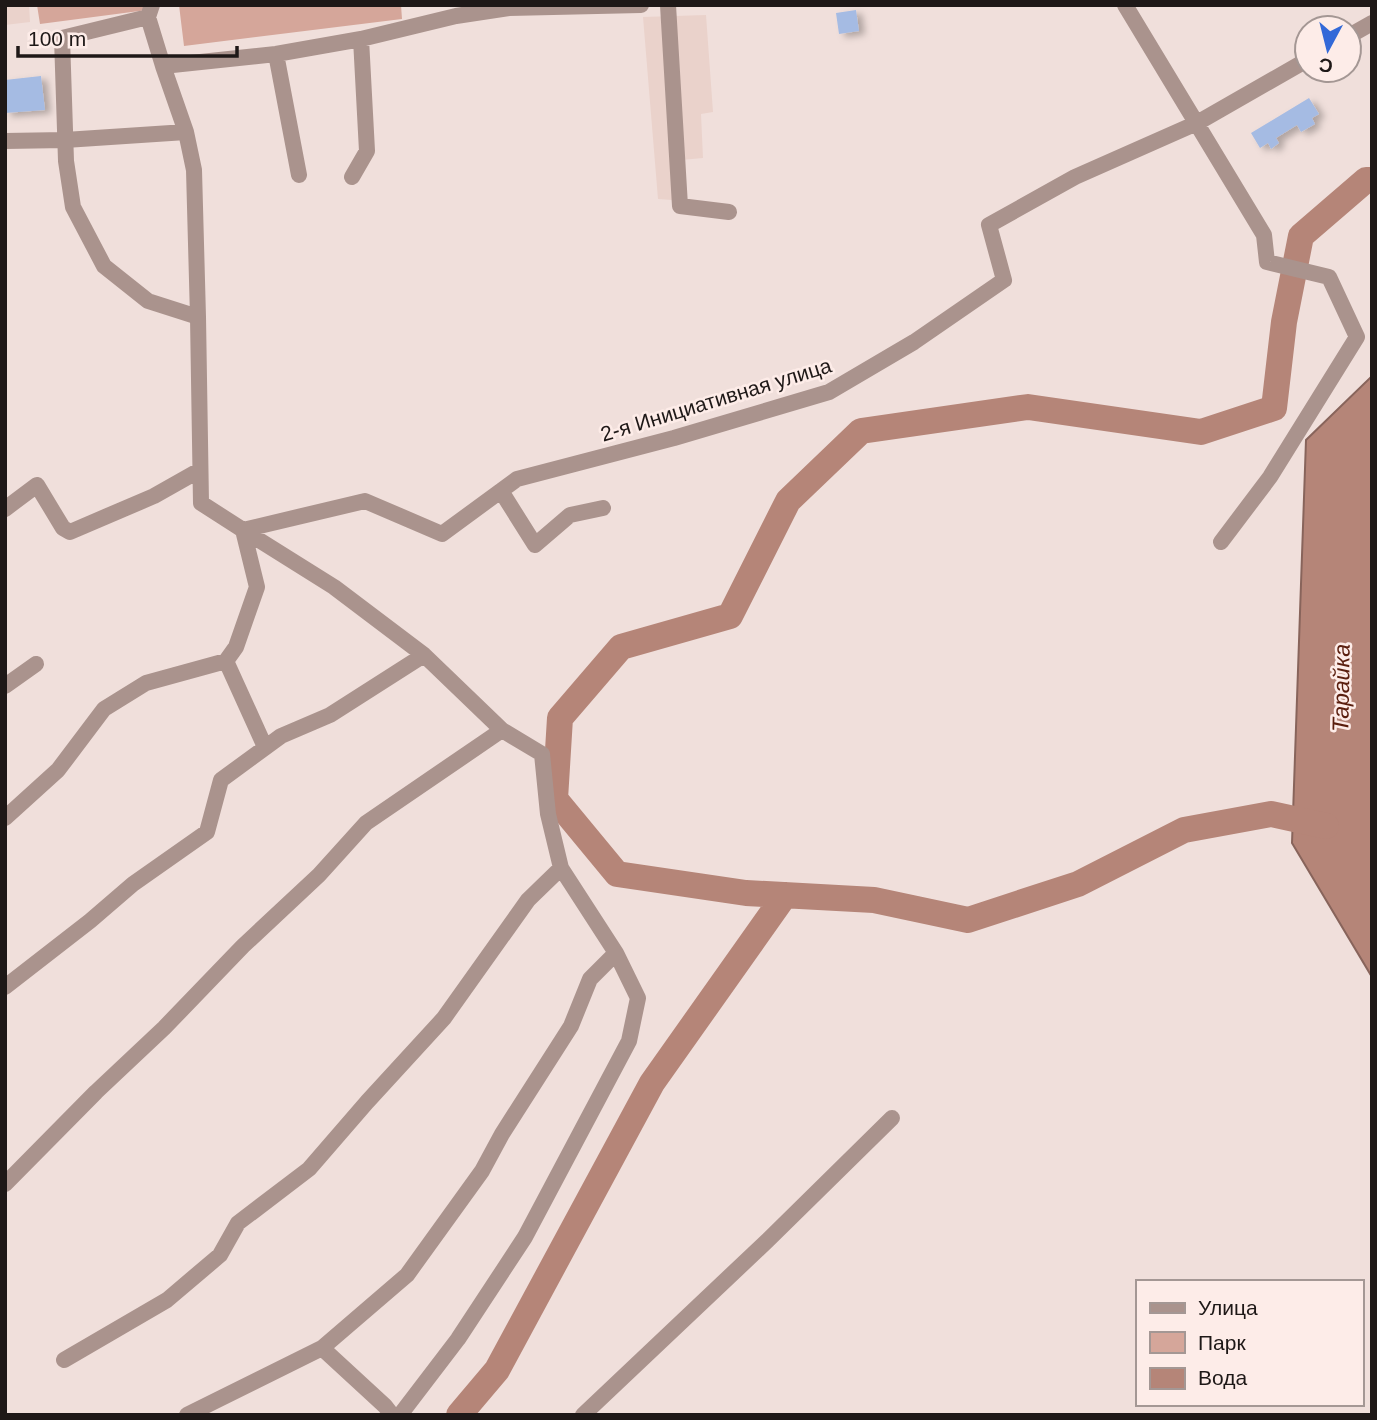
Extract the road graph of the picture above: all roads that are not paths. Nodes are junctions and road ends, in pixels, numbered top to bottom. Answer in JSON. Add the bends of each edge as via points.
{"nodes":[{"id":1,"x":640,"y":5,"type":"edge"},
{"id":2,"x":668,"y":5,"type":"edge"},
{"id":3,"x":1125,"y":5,"type":"edge"},
{"id":4,"x":150,"y":11,"type":"edge"},
{"id":5,"x":361,"y":39,"type":"junction"},
{"id":6,"x":276,"y":54,"type":"junction"},
{"id":7,"x":163,"y":66,"type":"junction"},
{"id":8,"x":1293,"y":68,"type":"edge"},
{"id":9,"x":1197,"y":123,"type":"junction"},
{"id":10,"x":186,"y":132,"type":"junction"},
{"id":11,"x":65,"y":140,"type":"junction"},
{"id":12,"x":5,"y":141,"type":"edge"},
{"id":13,"x":299,"y":175,"type":"dead end"},
{"id":14,"x":352,"y":177,"type":"dead end"},
{"id":15,"x":729,"y":212,"type":"dead end"},
{"id":16,"x":198,"y":317,"type":"junction"},
{"id":17,"x":200,"y":470,"type":"junction"},
{"id":18,"x":501,"y":491,"type":"junction"},
{"id":19,"x":604,"y":508,"type":"dead end"},
{"id":20,"x":5,"y":509,"type":"edge"},
{"id":21,"x":243,"y":530,"type":"junction"},
{"id":22,"x":1221,"y":542,"type":"dead end"},
{"id":23,"x":424,"y":655,"type":"junction"},
{"id":24,"x":226,"y":661,"type":"junction"},
{"id":25,"x":36,"y":664,"type":"dead end"},
{"id":26,"x":5,"y":685,"type":"edge"},
{"id":27,"x":502,"y":730,"type":"junction"},
{"id":28,"x":265,"y":747,"type":"junction"},
{"id":29,"x":5,"y":818,"type":"edge"},
{"id":30,"x":561,"y":868,"type":"junction"},
{"id":31,"x":615,"y":953,"type":"junction"},
{"id":32,"x":5,"y":987,"type":"edge"},
{"id":33,"x":892,"y":1118,"type":"dead end"},
{"id":34,"x":5,"y":1184,"type":"edge"},
{"id":35,"x":322,"y":1348,"type":"junction"},
{"id":36,"x":64,"y":1360,"type":"dead end"},
{"id":37,"x":187,"y":1415,"type":"edge"},
{"id":38,"x":392,"y":1415,"type":"edge"},
{"id":39,"x":400,"y":1415,"type":"edge"},
{"id":40,"x":583,"y":1415,"type":"edge"}],
"edges":[{"from":1,"to":5,"type":"street","via":[[509,8]]},
{"from":2,"to":15,"type":"street","via":[[680,206]]},
{"from":3,"to":9,"type":"street"},
{"from":4,"to":7,"type":"street"},
{"from":4,"to":11,"type":"street","via":[[62,37]]},
{"from":5,"to":6,"type":"street"},
{"from":5,"to":14,"type":"street","via":[[367,151]]},
{"from":6,"to":7,"type":"street"},
{"from":6,"to":13,"type":"street"},
{"from":7,"to":10,"type":"street"},
{"from":8,"to":9,"type":"street","name":"2-я Инициативная улица"},
{"from":9,"to":18,"type":"street","name":"2-я Инициативная улица","via":[[1075,177],[989,225],[1004,281],[829,392],[517,479]]},
{"from":9,"to":22,"type":"street","via":[[1264,235],[1267,262],[1329,277],[1357,337],[1270,477]]},
{"from":10,"to":11,"type":"street"},
{"from":10,"to":16,"type":"street","via":[[194,170]]},
{"from":11,"to":12,"type":"street"},
{"from":11,"to":16,"type":"street","via":[[73,207],[104,266],[148,301]]},
{"from":16,"to":17,"type":"street"},
{"from":17,"to":20,"type":"street","via":[[154,496],[70,532],[62,528],[37,485]]},
{"from":17,"to":21,"type":"street","via":[[201,503]]},
{"from":18,"to":19,"type":"street","via":[[535,545],[570,516]]},
{"from":18,"to":21,"type":"street","name":"2-я Инициативная улица","via":[[442,534],[365,501]]},
{"from":21,"to":23,"type":"street","via":[[334,587]]},
{"from":21,"to":24,"type":"street","via":[[257,587],[236,647]]},
{"from":23,"to":27,"type":"street"},
{"from":23,"to":28,"type":"street","via":[[330,715]]},
{"from":24,"to":28,"type":"street"},
{"from":24,"to":29,"type":"street","via":[[146,683],[104,709],[58,770]]},
{"from":25,"to":26,"type":"street"},
{"from":27,"to":30,"type":"street","via":[[542,754],[548,814]]},
{"from":27,"to":34,"type":"street","via":[[366,823],[319,875]]},
{"from":28,"to":32,"type":"street","via":[[221,780],[207,832],[133,884]]},
{"from":30,"to":31,"type":"street"},
{"from":30,"to":36,"type":"street","via":[[528,900],[444,1018],[309,1169],[238,1223],[220,1255],[167,1300]]},
{"from":31,"to":35,"type":"street","via":[[590,979],[571,1026],[482,1171],[407,1275]]},
{"from":31,"to":39,"type":"street","via":[[638,999],[629,1041],[525,1237],[458,1339]]},
{"from":33,"to":40,"type":"street"},
{"from":35,"to":37,"type":"street"},
{"from":35,"to":38,"type":"street"}]}
